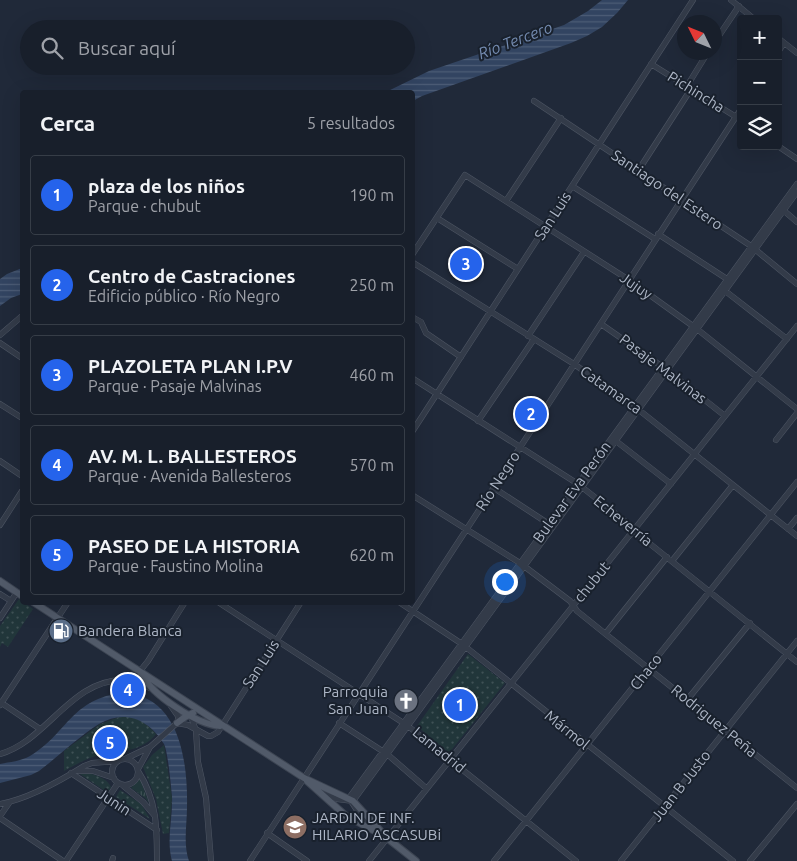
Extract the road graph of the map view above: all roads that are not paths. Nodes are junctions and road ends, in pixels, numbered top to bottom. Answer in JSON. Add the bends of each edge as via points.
{"nodes":[{"id":1,"x":693,"y":0,"type":"edge"},
{"id":2,"x":731,"y":0,"type":"edge"},
{"id":3,"x":739,"y":6,"type":"junction"},
{"id":4,"x":749,"y":15,"type":"edge"},
{"id":5,"x":722,"y":31,"type":"edge"},
{"id":6,"x":784,"y":43,"type":"joint"},
{"id":7,"x":782,"y":46,"type":"edge"},
{"id":8,"x":797,"y":53,"type":"edge"},
{"id":9,"x":704,"y":60,"type":"edge"},
{"id":10,"x":651,"y":64,"type":"junction"},
{"id":11,"x":689,"y":87,"type":"junction"},
{"id":12,"x":534,"y":101,"type":"dead end"},
{"id":13,"x":737,"y":117,"type":"edge"},
{"id":14,"x":561,"y":118,"type":"junction"},
{"id":15,"x":737,"y":119,"type":"edge"},
{"id":16,"x":599,"y":144,"type":"junction"},
{"id":17,"x":782,"y":149,"type":"edge"},
{"id":18,"x":797,"y":159,"type":"edge"},
{"id":19,"x":638,"y":170,"type":"junction"},
{"id":20,"x":797,"y":184,"type":"edge"},
{"id":21,"x":572,"y":186,"type":"junction"},
{"id":22,"x":797,"y":192,"type":"edge"},
{"id":23,"x":682,"y":199,"type":"junction"},
{"id":24,"x":506,"y":201,"type":"junction"},
{"id":25,"x":781,"y":209,"type":"junction"},
{"id":26,"x":437,"y":218,"type":"junction"},
{"id":27,"x":797,"y":222,"type":"edge"},
{"id":28,"x":546,"y":226,"type":"junction"},
{"id":29,"x":658,"y":234,"type":"junction"},
{"id":30,"x":655,"y":239,"type":"junction"},
{"id":31,"x":753,"y":248,"type":"junction"},
{"id":32,"x":415,"y":251,"type":"edge"},
{"id":33,"x":584,"y":252,"type":"junction"},
{"id":34,"x":415,"y":264,"type":"edge"},
{"id":35,"x":518,"y":269,"type":"junction"},
{"id":36,"x":727,"y":279,"type":"junction"},
{"id":37,"x":629,"y":280,"type":"junction"},
{"id":38,"x":797,"y":284,"type":"edge"},
{"id":39,"x":723,"y":289,"type":"junction"},
{"id":40,"x":491,"y":312,"type":"junction"},
{"id":41,"x":20,"y":318,"type":"edge"},
{"id":42,"x":415,"y":319,"type":"edge"},
{"id":43,"x":601,"y":324,"type":"junction"},
{"id":44,"x":797,"y":326,"type":"edge"},
{"id":45,"x":695,"y":328,"type":"junction"},
{"id":46,"x":0,"y":335,"type":"edge"},
{"id":47,"x":531,"y":337,"type":"junction"},
{"id":48,"x":787,"y":339,"type":"junction"},
{"id":49,"x":0,"y":343,"type":"edge"},
{"id":50,"x":20,"y":357,"type":"edge"},
{"id":51,"x":461,"y":357,"type":"junction"},
{"id":52,"x":574,"y":364,"type":"junction"},
{"id":53,"x":665,"y":368,"type":"junction"},
{"id":54,"x":756,"y":377,"type":"junction"},
{"id":55,"x":415,"y":380,"type":"edge"},
{"id":56,"x":437,"y":394,"type":"junction"},
{"id":57,"x":0,"y":404,"type":"edge"},
{"id":58,"x":636,"y":408,"type":"junction"},
{"id":59,"x":797,"y":409,"type":"edge"},
{"id":60,"x":797,"y":413,"type":"edge"},
{"id":61,"x":725,"y":416,"type":"junction"},
{"id":62,"x":20,"y":417,"type":"edge"},
{"id":63,"x":478,"y":422,"type":"junction"},
{"id":64,"x":415,"y":427,"type":"edge"},
{"id":65,"x":776,"y":440,"type":"dead end"},
{"id":66,"x":616,"y":441,"type":"junction"},
{"id":67,"x":520,"y":448,"type":"junction"},
{"id":68,"x":694,"y":454,"type":"junction"},
{"id":69,"x":0,"y":461,"type":"edge"},
{"id":70,"x":20,"y":475,"type":"edge"},
{"id":71,"x":797,"y":482,"type":"edge"},
{"id":72,"x":671,"y":484,"type":"junction"},
{"id":73,"x":733,"y":485,"type":"junction"},
{"id":74,"x":580,"y":486,"type":"junction"},
{"id":75,"x":494,"y":488,"type":"junction"},
{"id":76,"x":20,"y":494,"type":"edge"},
{"id":77,"x":415,"y":497,"type":"edge"},
{"id":78,"x":771,"y":515,"type":"junction"},
{"id":79,"x":2,"y":518,"type":"edge"},
{"id":80,"x":797,"y":518,"type":"edge"},
{"id":81,"x":549,"y":524,"type":"junction"},
{"id":82,"x":0,"y":525,"type":"edge"},
{"id":83,"x":635,"y":529,"type":"junction"},
{"id":84,"x":788,"y":529,"type":"junction"},
{"id":85,"x":466,"y":530,"type":"junction"},
{"id":86,"x":797,"y":536,"type":"edge"},
{"id":87,"x":667,"y":556,"type":"junction"},
{"id":88,"x":672,"y":561,"type":"junction"},
{"id":89,"x":522,"y":564,"type":"junction"},
{"id":90,"x":0,"y":581,"type":"edge"},
{"id":91,"x":710,"y":592,"type":"junction"},
{"id":92,"x":0,"y":594,"type":"edge"},
{"id":93,"x":20,"y":594,"type":"edge"},
{"id":94,"x":11,"y":601,"type":"junction"},
{"id":95,"x":38,"y":605,"type":"edge"},
{"id":96,"x":66,"y":605,"type":"edge"},
{"id":97,"x":183,"y":605,"type":"edge"},
{"id":98,"x":223,"y":605,"type":"edge"},
{"id":99,"x":299,"y":605,"type":"edge"},
{"id":100,"x":403,"y":605,"type":"edge"},
{"id":101,"x":574,"y":605,"type":"junction"},
{"id":102,"x":413,"y":612,"type":"junction"},
{"id":103,"x":0,"y":618,"type":"edge"},
{"id":104,"x":57,"y":618,"type":"junction"},
{"id":105,"x":750,"y":623,"type":"junction"},
{"id":106,"x":606,"y":633,"type":"junction"},
{"id":107,"x":276,"y":640,"type":"junction"},
{"id":108,"x":797,"y":641,"type":"edge"},
{"id":109,"x":464,"y":646,"type":"junction"},
{"id":110,"x":787,"y":654,"type":"junction"},
{"id":111,"x":797,"y":662,"type":"edge"},
{"id":112,"x":649,"y":668,"type":"junction"},
{"id":113,"x":140,"y":672,"type":"junction"},
{"id":114,"x":132,"y":681,"type":"junction"},
{"id":115,"x":511,"y":684,"type":"junction"},
{"id":116,"x":150,"y":688,"type":"junction"},
{"id":117,"x":358,"y":693,"type":"junction"},
{"id":118,"x":687,"y":700,"type":"junction"},
{"id":119,"x":168,"y":701,"type":"junction"},
{"id":120,"x":0,"y":704,"type":"edge"},
{"id":121,"x":190,"y":714,"type":"junction"},
{"id":122,"x":213,"y":718,"type":"junction"},
{"id":123,"x":339,"y":723,"type":"junction"},
{"id":124,"x":178,"y":724,"type":"junction"},
{"id":125,"x":406,"y":725,"type":"junction"},
{"id":126,"x":221,"y":726,"type":"junction"},
{"id":127,"x":40,"y":729,"type":"junction"},
{"id":128,"x":725,"y":729,"type":"junction"},
{"id":129,"x":196,"y":730,"type":"junction"},
{"id":130,"x":588,"y":746,"type":"junction"},
{"id":131,"x":150,"y":747,"type":"junction"},
{"id":132,"x":384,"y":753,"type":"junction"},
{"id":133,"x":0,"y":754,"type":"edge"},
{"id":134,"x":125,"y":759,"type":"junction"},
{"id":135,"x":450,"y":759,"type":"junction"},
{"id":136,"x":118,"y":761,"type":"junction"},
{"id":137,"x":138,"y":770,"type":"junction"},
{"id":138,"x":73,"y":772,"type":"junction"},
{"id":139,"x":304,"y":778,"type":"junction"},
{"id":140,"x":118,"y":782,"type":"junction"},
{"id":141,"x":426,"y":788,"type":"junction"},
{"id":142,"x":797,"y":788,"type":"edge"},
{"id":143,"x":320,"y":793,"type":"junction"},
{"id":144,"x":108,"y":798,"type":"junction"},
{"id":145,"x":351,"y":800,"type":"junction"},
{"id":146,"x":9,"y":803,"type":"junction"},
{"id":147,"x":0,"y":804,"type":"edge"},
{"id":148,"x":797,"y":804,"type":"edge"},
{"id":149,"x":664,"y":807,"type":"junction"},
{"id":150,"x":155,"y":816,"type":"junction"},
{"id":151,"x":0,"y":817,"type":"edge"},
{"id":152,"x":526,"y":821,"type":"junction"},
{"id":153,"x":368,"y":828,"type":"junction"},
{"id":154,"x":157,"y":830,"type":"junction"},
{"id":155,"x":267,"y":834,"type":"junction"},
{"id":156,"x":387,"y":838,"type":"junction"},
{"id":157,"x":65,"y":861,"type":"edge"},
{"id":158,"x":157,"y":861,"type":"edge"},
{"id":159,"x":211,"y":861,"type":"edge"},
{"id":160,"x":250,"y":861,"type":"edge"},
{"id":161,"x":305,"y":861,"type":"edge"},
{"id":162,"x":369,"y":861,"type":"edge"},
{"id":163,"x":416,"y":861,"type":"edge"},
{"id":164,"x":494,"y":861,"type":"edge"},
{"id":165,"x":576,"y":861,"type":"edge"},
{"id":166,"x":621,"y":861,"type":"edge"},
{"id":167,"x":733,"y":861,"type":"edge"},
{"id":168,"x":750,"y":861,"type":"edge"}],
"edges":[{"from":1,"to":10,"type":"street","name":"San Luis"},
{"from":2,"to":3,"type":"street"},
{"from":3,"to":4,"type":"street"},
{"from":3,"to":5,"type":"street"},
{"from":6,"to":7,"type":"street"},
{"from":6,"to":8,"type":"street"},
{"from":9,"to":11,"type":"street"},
{"from":10,"to":11,"type":"street","name":"Pichincha"},
{"from":10,"to":16,"type":"street","name":"San Luis"},
{"from":11,"to":13,"type":"street","name":"Pichincha"},
{"from":11,"to":19,"type":"street"},
{"from":12,"to":14,"type":"street","name":"Santiago del Estero"},
{"from":14,"to":16,"type":"street","name":"Santiago del Estero"},
{"from":14,"to":24,"type":"street"},
{"from":15,"to":23,"type":"street","name":"Río Negro"},
{"from":16,"to":19,"type":"street","name":"Santiago del Estero"},
{"from":16,"to":21,"type":"street","name":"San Luis"},
{"from":17,"to":18,"type":"street"},
{"from":19,"to":23,"type":"street","name":"Santiago del Estero"},
{"from":20,"to":25,"type":"street","name":"Bulevar Eva Perón"},
{"from":21,"to":28,"type":"street","name":"San Luis"},
{"from":21,"to":30,"type":"street"},
{"from":22,"to":25,"type":"street","name":"Bulevar Eva Perón"},
{"from":23,"to":29,"type":"street","name":"Río Negro"},
{"from":23,"to":31,"type":"street","name":"Santiago del Estero"},
{"from":24,"to":26,"type":"street","name":"Jujuy","via":[[465,175]]},
{"from":24,"to":28,"type":"street","name":"Jujuy"},
{"from":25,"to":27,"type":"street"},
{"from":25,"to":31,"type":"street","name":"Bulevar Eva Perón"},
{"from":26,"to":32,"type":"street"},
{"from":26,"to":35,"type":"street"},
{"from":28,"to":33,"type":"street","name":"Jujuy"},
{"from":28,"to":35,"type":"street","name":"San Luis"},
{"from":29,"to":30,"type":"street","name":"Río Negro"},
{"from":29,"to":36,"type":"street"},
{"from":30,"to":37,"type":"street","name":"Río Negro"},
{"from":31,"to":36,"type":"street","name":"Bulevar Eva Perón"},
{"from":31,"to":38,"type":"street","name":"Santiago del Estero"},
{"from":31,"to":39,"type":"street","name":"Bulevar Eva Perón"},
{"from":33,"to":37,"type":"street","name":"Jujuy"},
{"from":33,"to":47,"type":"street"},
{"from":34,"to":40,"type":"street","name":"Catamarca"},
{"from":35,"to":40,"type":"street","name":"San Luis"},
{"from":36,"to":39,"type":"street","name":"Bulevar Eva Perón"},
{"from":37,"to":43,"type":"street","name":"Río Negro"},
{"from":37,"to":45,"type":"street","name":"Jujuy"},
{"from":39,"to":45,"type":"street","name":"Bulevar Eva Perón"},
{"from":39,"to":48,"type":"street"},
{"from":40,"to":47,"type":"street","name":"Catamarca"},
{"from":40,"to":51,"type":"street","name":"San Luis"},
{"from":41,"to":46,"type":"street"},
{"from":42,"to":51,"type":"street","via":[[426,333]]},
{"from":43,"to":52,"type":"street","name":"Río Negro"},
{"from":43,"to":53,"type":"street","name":"Pasaje Malvinas"},
{"from":44,"to":48,"type":"street","name":"chubut"},
{"from":45,"to":53,"type":"street","name":"Bulevar Eva Perón"},
{"from":45,"to":54,"type":"street","name":"Jujuy"},
{"from":47,"to":52,"type":"street","name":"Catamarca"},
{"from":47,"to":63,"type":"street"},
{"from":48,"to":54,"type":"street","name":"chubut"},
{"from":49,"to":50,"type":"street"},
{"from":51,"to":56,"type":"street","name":"San Luis"},
{"from":52,"to":58,"type":"street","name":"Catamarca"},
{"from":52,"to":67,"type":"street","name":"Río Negro"},
{"from":53,"to":58,"type":"street","name":"Bulevar Eva Perón"},
{"from":53,"to":61,"type":"street","name":"Pasaje Malvinas"},
{"from":54,"to":59,"type":"street","name":"Jujuy"},
{"from":54,"to":61,"type":"street","name":"chubut"},
{"from":55,"to":56,"type":"street","name":"Echeverría"},
{"from":56,"to":63,"type":"street","name":"Echeverría"},
{"from":56,"to":64,"type":"street","name":"San Luis"},
{"from":57,"to":62,"type":"street"},
{"from":58,"to":66,"type":"street","name":"Bulevar Eva Perón"},
{"from":58,"to":68,"type":"street","name":"Catamarca"},
{"from":58,"to":74,"type":"street","name":"Bulevar Eva Perón"},
{"from":60,"to":65,"type":"street"},
{"from":61,"to":68,"type":"street","name":"chubut"},
{"from":63,"to":67,"type":"street","name":"Echeverría"},
{"from":66,"to":72,"type":"street"},
{"from":66,"to":74,"type":"street","name":"Bulevar Eva Perón"},
{"from":67,"to":74,"type":"street","name":"Echeverría"},
{"from":67,"to":75,"type":"street","name":"Río Negro"},
{"from":68,"to":72,"type":"street","name":"chubut"},
{"from":68,"to":73,"type":"street","name":"Catamarca"},
{"from":69,"to":70,"type":"street"},
{"from":71,"to":78,"type":"street","name":"Chaco"},
{"from":72,"to":83,"type":"street","name":"chubut"},
{"from":73,"to":78,"type":"street","name":"Catamarca"},
{"from":73,"to":88,"type":"street"},
{"from":74,"to":81,"type":"street","name":"Bulevar Eva Perón"},
{"from":74,"to":83,"type":"street","name":"Echeverría"},
{"from":74,"to":89,"type":"street","name":"Bulevar Eva Perón"},
{"from":75,"to":81,"type":"street"},
{"from":75,"to":85,"type":"street","name":"Río Negro"},
{"from":76,"to":79,"type":"street"},
{"from":77,"to":85,"type":"street","name":"Rodriguez Peña"},
{"from":78,"to":84,"type":"street","name":"Catamarca"},
{"from":78,"to":91,"type":"street","name":"Chaco"},
{"from":79,"to":82,"type":"street"},
{"from":80,"to":84,"type":"street"},
{"from":81,"to":89,"type":"street","name":"Bulevar Eva Perón"},
{"from":83,"to":87,"type":"street","name":"Echeverría"},
{"from":83,"to":101,"type":"street","name":"chubut"},
{"from":84,"to":86,"type":"street","name":"Catamarca"},
{"from":85,"to":89,"type":"street","name":"Rodriguez Peña"},
{"from":85,"to":102,"type":"street","name":"Río Negro"},
{"from":87,"to":88,"type":"street","name":"Echeverría"},
{"from":87,"to":106,"type":"street"},
{"from":88,"to":91,"type":"street","name":"Echeverría"},
{"from":89,"to":101,"type":"street","name":"Rodriguez Peña"},
{"from":89,"to":109,"type":"street","name":"Bulevar Eva Perón"},
{"from":90,"to":93,"type":"main road"},
{"from":91,"to":105,"type":"street","name":"Echeverría"},
{"from":91,"to":112,"type":"street","name":"Chaco"},
{"from":92,"to":94,"type":"street"},
{"from":93,"to":94,"type":"street"},
{"from":94,"to":103,"type":"street"},
{"from":95,"to":104,"type":"main road"},
{"from":96,"to":104,"type":"street"},
{"from":97,"to":113,"type":"street"},
{"from":98,"to":107,"type":"street","name":"Lamadrid"},
{"from":99,"to":107,"type":"street","name":"San Luis"},
{"from":100,"to":102,"type":"street","name":"Mármol"},
{"from":101,"to":106,"type":"street","name":"Rodriguez Peña","via":[[577,611]]},
{"from":101,"to":115,"type":"street","name":"chubut"},
{"from":102,"to":109,"type":"street","name":"Mármol"},
{"from":102,"to":117,"type":"street","name":"Río Negro"},
{"from":104,"to":113,"type":"main road"},
{"from":104,"to":120,"type":"street"},
{"from":105,"to":110,"type":"street","name":"Echeverría"},
{"from":105,"to":118,"type":"street"},
{"from":106,"to":112,"type":"street","name":"Rodriguez Peña"},
{"from":107,"to":117,"type":"street","name":"Lamadrid"},
{"from":107,"to":126,"type":"street","name":"San Luis"},
{"from":108,"to":110,"type":"street","name":"Juan B Justo"},
{"from":109,"to":115,"type":"street","name":"Mármol"},
{"from":109,"to":125,"type":"street","name":"Bulevar Eva Perón"},
{"from":110,"to":111,"type":"street","name":"Echeverría"},
{"from":110,"to":128,"type":"street","name":"Juan B Justo"},
{"from":112,"to":118,"type":"street","name":"Rodriguez Peña"},
{"from":112,"to":130,"type":"street","name":"Chaco"},
{"from":113,"to":114,"type":"street"},
{"from":113,"to":116,"type":"main road"},
{"from":113,"to":122,"type":"main road"},
{"from":114,"to":116,"type":"street"},
{"from":114,"to":127,"type":"street","via":[[112,681],[86,691]]},
{"from":115,"to":130,"type":"street","name":"Mármol"},
{"from":115,"to":135,"type":"street","name":"chubut"},
{"from":116,"to":119,"type":"main road"},
{"from":117,"to":123,"type":"street","name":"Río Negro"},
{"from":117,"to":125,"type":"street","name":"Lamadrid"},
{"from":118,"to":128,"type":"street","name":"Rodriguez Peña"},
{"from":119,"to":121,"type":"main road"},
{"from":119,"to":124,"type":"street","via":[[178,716]]},
{"from":120,"to":127,"type":"street"},
{"from":121,"to":122,"type":"main road","via":[[197,712]]},
{"from":121,"to":124,"type":"main road"},
{"from":121,"to":126,"type":"main road"},
{"from":121,"to":129,"type":"street"},
{"from":122,"to":126,"type":"main road"},
{"from":123,"to":132,"type":"street"},
{"from":123,"to":139,"type":"street","name":"Río Negro"},
{"from":124,"to":129,"type":"street"},
{"from":124,"to":131,"type":"street"},
{"from":125,"to":132,"type":"street","name":"Bulevar Eva Perón"},
{"from":125,"to":135,"type":"street","name":"Lamadrid"},
{"from":126,"to":129,"type":"street","via":[[211,736]]},
{"from":126,"to":139,"type":"main road"},
{"from":127,"to":133,"type":"street","via":[[21,744]]},
{"from":128,"to":142,"type":"street","name":"Rodriguez Peña"},
{"from":128,"to":149,"type":"street","name":"Juan B Justo"},
{"from":129,"to":159,"type":"street"},
{"from":130,"to":149,"type":"street","name":"Mármol"},
{"from":130,"to":152,"type":"street","name":"Chaco"},
{"from":131,"to":134,"type":"street"},
{"from":131,"to":137,"type":"street"},
{"from":132,"to":141,"type":"street"},
{"from":132,"to":145,"type":"street","name":"Bulevar Eva Perón"},
{"from":134,"to":136,"type":"street"},
{"from":134,"to":137,"type":"street","via":[[133,762]]},
{"from":135,"to":141,"type":"street","name":"chubut"},
{"from":135,"to":152,"type":"street","name":"Lamadrid"},
{"from":136,"to":138,"type":"street","via":[[92,763]]},
{"from":136,"to":140,"type":"street","via":[[113,767]]},
{"from":137,"to":140,"type":"street","via":[[133,782]]},
{"from":137,"to":150,"type":"street","via":[[153,801]]},
{"from":138,"to":140,"type":"street","via":[[93,771]]},
{"from":138,"to":144,"type":"street","name":"Junin"},
{"from":138,"to":146,"type":"street"},
{"from":139,"to":143,"type":"main road"},
{"from":139,"to":145,"type":"main road"},
{"from":139,"to":155,"type":"street","name":"Río Negro"},
{"from":140,"to":144,"type":"street"},
{"from":140,"to":150,"type":"street"},
{"from":141,"to":156,"type":"street","name":"chubut"},
{"from":143,"to":145,"type":"street"},
{"from":143,"to":153,"type":"main road","via":[[345,815]]},
{"from":144,"to":154,"type":"street","name":"Junin"},
{"from":144,"to":157,"type":"street"},
{"from":145,"to":153,"type":"street"},
{"from":145,"to":156,"type":"main road"},
{"from":146,"to":147,"type":"street"},
{"from":146,"to":151,"type":"street"},
{"from":148,"to":168,"type":"street"},
{"from":149,"to":166,"type":"street","name":"Juan B Justo"},
{"from":149,"to":167,"type":"street","name":"Mármol"},
{"from":150,"to":154,"type":"street"},
{"from":151,"to":157,"type":"street"},
{"from":152,"to":164,"type":"street","name":"Chaco"},
{"from":152,"to":165,"type":"street","name":"Lamadrid"},
{"from":153,"to":156,"type":"main road"},
{"from":154,"to":158,"type":"street"},
{"from":155,"to":160,"type":"street","name":"Río Negro"},
{"from":155,"to":161,"type":"street"},
{"from":156,"to":162,"type":"street","name":"chubut"},
{"from":156,"to":163,"type":"main road"}]}
